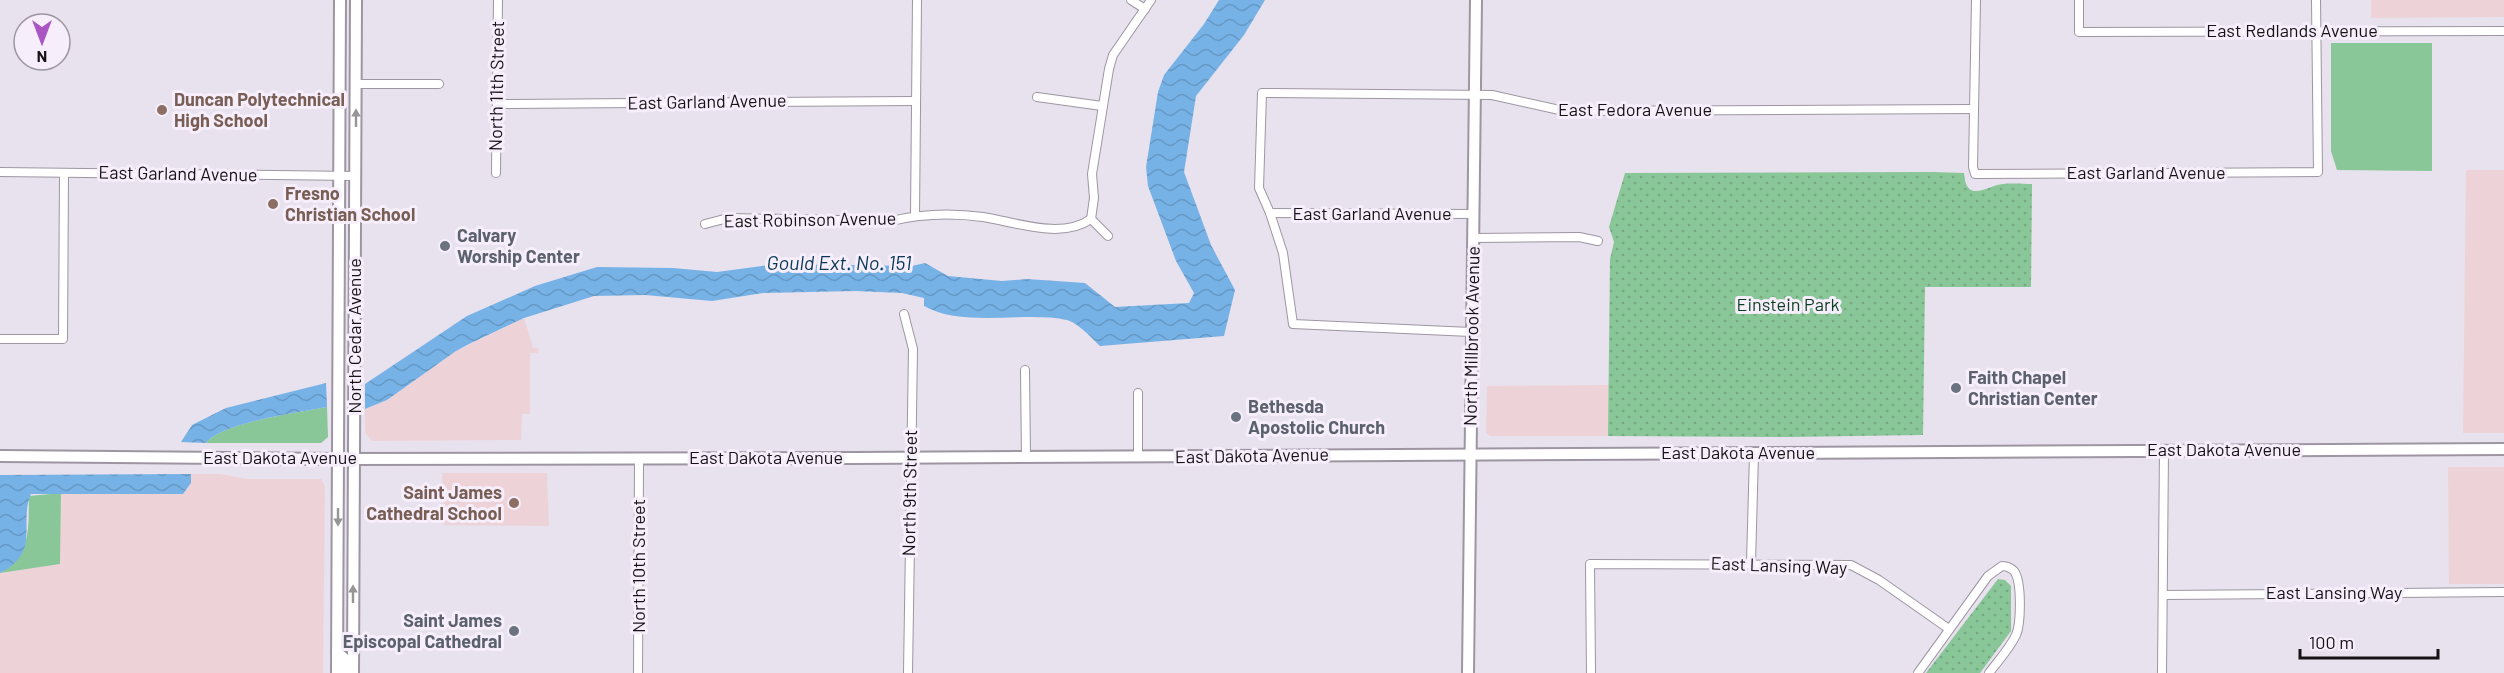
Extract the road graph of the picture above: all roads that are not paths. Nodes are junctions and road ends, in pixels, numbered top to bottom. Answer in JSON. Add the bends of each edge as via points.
{"nodes":[{"id":1,"x":340,"y":0,"type":"edge"},
{"id":2,"x":356,"y":0,"type":"edge"},
{"id":3,"x":498,"y":0,"type":"edge"},
{"id":4,"x":917,"y":0,"type":"edge"},
{"id":5,"x":1131,"y":0,"type":"edge"},
{"id":6,"x":1151,"y":0,"type":"edge"},
{"id":7,"x":1476,"y":0,"type":"edge"},
{"id":8,"x":1976,"y":0,"type":"edge"},
{"id":9,"x":2079,"y":0,"type":"edge"},
{"id":10,"x":2316,"y":0,"type":"edge"},
{"id":11,"x":1145,"y":9,"type":"junction"},
{"id":12,"x":2316,"y":31,"type":"junction"},
{"id":13,"x":2504,"y":31,"type":"edge"},
{"id":14,"x":356,"y":84,"type":"junction"},
{"id":15,"x":439,"y":84,"type":"dead end"},
{"id":16,"x":1476,"y":94,"type":"junction"},
{"id":17,"x":1037,"y":97,"type":"dead end"},
{"id":18,"x":916,"y":100,"type":"junction"},
{"id":19,"x":497,"y":104,"type":"junction"},
{"id":20,"x":1102,"y":106,"type":"junction"},
{"id":21,"x":1974,"y":109,"type":"junction"},
{"id":22,"x":0,"y":172,"type":"edge"},
{"id":23,"x":64,"y":173,"type":"junction"},
{"id":24,"x":496,"y":173,"type":"dead end"},
{"id":25,"x":339,"y":176,"type":"junction"},
{"id":26,"x":356,"y":176,"type":"junction"},
{"id":27,"x":1270,"y":213,"type":"junction"},
{"id":28,"x":1474,"y":214,"type":"junction"},
{"id":29,"x":915,"y":216,"type":"junction"},
{"id":30,"x":1091,"y":219,"type":"junction"},
{"id":31,"x":705,"y":224,"type":"dead end"},
{"id":32,"x":1108,"y":236,"type":"dead end"},
{"id":33,"x":1474,"y":238,"type":"junction"},
{"id":34,"x":1598,"y":242,"type":"dead end"},
{"id":35,"x":904,"y":314,"type":"dead end"},
{"id":36,"x":1471,"y":332,"type":"junction"},
{"id":37,"x":0,"y":339,"type":"edge"},
{"id":38,"x":1025,"y":370,"type":"dead end"},
{"id":39,"x":1138,"y":393,"type":"dead end"},
{"id":40,"x":2504,"y":449,"type":"edge"},
{"id":41,"x":2164,"y":450,"type":"junction"},
{"id":42,"x":1470,"y":454,"type":"junction"},
{"id":43,"x":1754,"y":454,"type":"junction"},
{"id":44,"x":0,"y":456,"type":"edge"},
{"id":45,"x":1026,"y":457,"type":"junction"},
{"id":46,"x":1138,"y":457,"type":"junction"},
{"id":47,"x":639,"y":458,"type":"junction"},
{"id":48,"x":911,"y":458,"type":"junction"},
{"id":49,"x":338,"y":459,"type":"junction"},
{"id":50,"x":354,"y":459,"type":"junction"},
{"id":51,"x":1751,"y":563,"type":"junction"},
{"id":52,"x":2504,"y":592,"type":"edge"},
{"id":53,"x":2163,"y":595,"type":"junction"},
{"id":54,"x":1949,"y":629,"type":"junction"},
{"id":55,"x":337,"y":652,"type":"junction"},
{"id":56,"x":337,"y":673,"type":"edge"},
{"id":57,"x":345,"y":673,"type":"edge"},
{"id":58,"x":353,"y":673,"type":"edge"},
{"id":59,"x":638,"y":673,"type":"edge"},
{"id":60,"x":908,"y":673,"type":"edge"},
{"id":61,"x":1468,"y":673,"type":"edge"},
{"id":62,"x":1591,"y":673,"type":"edge"},
{"id":63,"x":1918,"y":673,"type":"edge"},
{"id":64,"x":1989,"y":673,"type":"edge"},
{"id":65,"x":2162,"y":673,"type":"edge"}],
"edges":[{"from":1,"to":25,"type":"street","name":"North Cedar Avenue"},
{"from":2,"to":14,"type":"street","name":"North Cedar Avenue"},
{"from":3,"to":19,"type":"street","name":"North 11th Street"},
{"from":4,"to":18,"type":"street"},
{"from":5,"to":11,"type":"street"},
{"from":6,"to":11,"type":"street"},
{"from":7,"to":16,"type":"street","name":"North Millbrook Avenue"},
{"from":8,"to":21,"type":"street"},
{"from":9,"to":12,"type":"street","name":"East Redlands Avenue","via":[[2079,32]]},
{"from":10,"to":12,"type":"street"},
{"from":11,"to":20,"type":"street","via":[[1113,55]]},
{"from":12,"to":13,"type":"street","name":"East Redlands Avenue"},
{"from":12,"to":21,"type":"street","name":"East Garland Avenue","via":[[2318,172],[1975,174]]},
{"from":14,"to":15,"type":"street"},
{"from":26,"to":14,"type":"street","name":"North Cedar Avenue","one_way":true},
{"from":16,"to":21,"type":"street","name":"East Fedora Avenue","via":[[1513,98],[1564,111]]},
{"from":16,"to":27,"type":"street","name":"East Fedora Avenue","via":[[1262,93],[1259,188]]},
{"from":16,"to":28,"type":"street","name":"North Millbrook Avenue"},
{"from":17,"to":20,"type":"street"},
{"from":18,"to":19,"type":"street","name":"East Garland Avenue"},
{"from":18,"to":29,"type":"street"},
{"from":19,"to":24,"type":"street","name":"North 11th Street"},
{"from":20,"to":30,"type":"street","via":[[1092,174]]},
{"from":22,"to":23,"type":"street","name":"East Garland Avenue"},
{"from":23,"to":25,"type":"street","name":"East Garland Avenue"},
{"from":23,"to":37,"type":"street","via":[[63,339]]},
{"from":25,"to":26,"type":"street","name":"East Garland Avenue"},
{"from":25,"to":49,"type":"street","name":"North Cedar Avenue"},
{"from":26,"to":50,"type":"street","name":"North Cedar Avenue"},
{"from":27,"to":28,"type":"street","name":"East Garland Avenue"},
{"from":27,"to":36,"type":"street","via":[[1283,253],[1293,324]]},
{"from":28,"to":33,"type":"street","name":"North Millbrook Avenue"},
{"from":29,"to":30,"type":"street","via":[[982,217],[1060,228],[1083,225]]},
{"from":29,"to":31,"type":"street","name":"East Robinson Avenue","via":[[891,221],[728,218]]},
{"from":30,"to":32,"type":"street"},
{"from":33,"to":34,"type":"street","name":"East Garland Avenue","via":[[1579,237]]},
{"from":33,"to":36,"type":"street","name":"North Millbrook Avenue"},
{"from":35,"to":48,"type":"street","name":"North 9th Street","via":[[913,349]]},
{"from":36,"to":42,"type":"street","name":"North Millbrook Avenue"},
{"from":38,"to":45,"type":"street"},
{"from":39,"to":46,"type":"street"},
{"from":40,"to":41,"type":"street","name":"East Dakota Avenue"},
{"from":41,"to":43,"type":"street","name":"East Dakota Avenue"},
{"from":41,"to":53,"type":"street"},
{"from":42,"to":43,"type":"street","name":"East Dakota Avenue"},
{"from":42,"to":46,"type":"street","name":"East Dakota Avenue"},
{"from":42,"to":61,"type":"street","name":"North Millbrook Avenue"},
{"from":43,"to":51,"type":"street"},
{"from":44,"to":49,"type":"street","name":"East Dakota Avenue"},
{"from":45,"to":46,"type":"street","name":"East Dakota Avenue"},
{"from":45,"to":48,"type":"street","name":"East Dakota Avenue"},
{"from":47,"to":48,"type":"street","name":"East Dakota Avenue"},
{"from":47,"to":50,"type":"street","name":"East Dakota Avenue"},
{"from":47,"to":59,"type":"street","name":"North 10th Street"},
{"from":48,"to":60,"type":"street","name":"North 9th Street"},
{"from":49,"to":50,"type":"street","name":"East Dakota Avenue"},
{"from":49,"to":55,"type":"street","name":"North Cedar Avenue","one_way":true},
{"from":58,"to":50,"type":"street","name":"North Cedar Avenue","one_way":true},
{"from":51,"to":54,"type":"street","name":"East Lansing Way","via":[[1851,565],[1880,580]]},
{"from":51,"to":62,"type":"street","name":"East Lansing Way","via":[[1590,564]]},
{"from":52,"to":53,"type":"street","name":"East Lansing Way"},
{"from":53,"to":65,"type":"street"},
{"from":54,"to":63,"type":"street"},
{"from":54,"to":64,"type":"street","via":[[1994,570],[2002,566],[2013,569],[2019,583],[2019,628]]},
{"from":55,"to":56,"type":"street","name":"North Cedar Avenue"},
{"from":55,"to":57,"type":"street","via":[[344,658]]}]}
